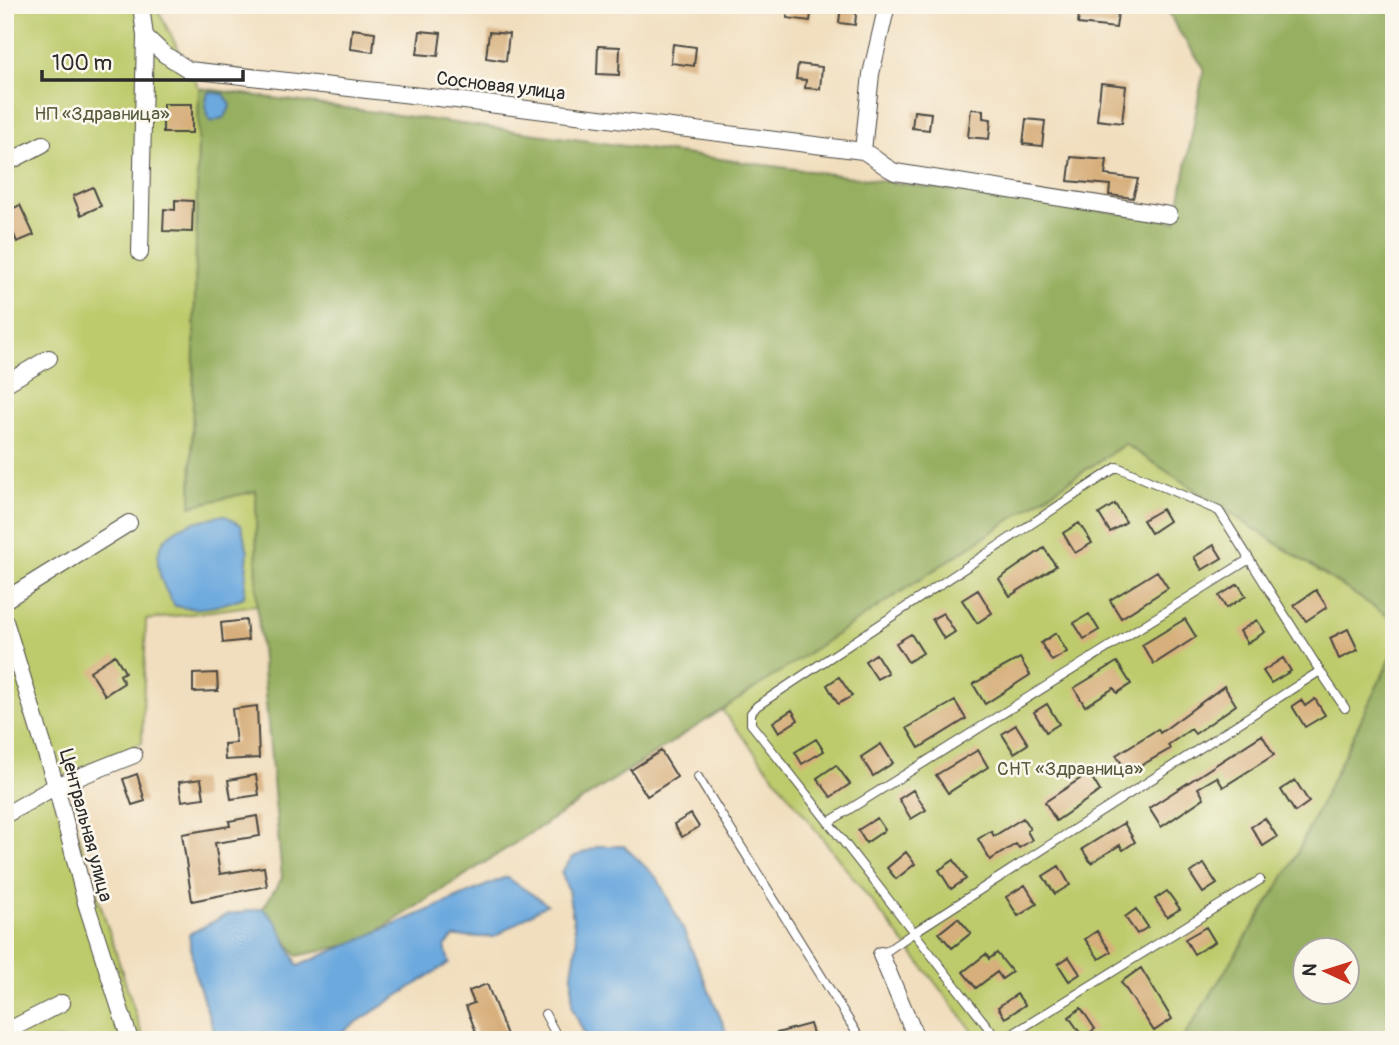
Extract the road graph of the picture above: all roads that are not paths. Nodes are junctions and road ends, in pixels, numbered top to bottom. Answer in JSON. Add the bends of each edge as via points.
{"nodes":[{"id":1,"x":141,"y":5,"type":"edge"},
{"id":2,"x":887,"y":5,"type":"edge"},
{"id":3,"x":145,"y":36,"type":"junction"},
{"id":4,"x":43,"y":144,"type":"dead end"},
{"id":5,"x":863,"y":151,"type":"junction"},
{"id":6,"x":5,"y":164,"type":"edge"},
{"id":7,"x":1170,"y":215,"type":"dead end"},
{"id":8,"x":140,"y":253,"type":"dead end"},
{"id":9,"x":49,"y":358,"type":"dead end"},
{"id":10,"x":5,"y":384,"type":"edge"},
{"id":11,"x":129,"y":523,"type":"dead end"},
{"id":12,"x":1248,"y":560,"type":"junction"},
{"id":13,"x":5,"y":600,"type":"edge"},
{"id":14,"x":5,"y":621,"type":"edge"},
{"id":15,"x":1320,"y":671,"type":"junction"},
{"id":16,"x":1345,"y":708,"type":"dead end"},
{"id":17,"x":134,"y":755,"type":"dead end"},
{"id":18,"x":698,"y":777,"type":"dead end"},
{"id":19,"x":56,"y":786,"type":"junction"},
{"id":20,"x":5,"y":815,"type":"edge"},
{"id":21,"x":829,"y":822,"type":"junction"},
{"id":22,"x":1259,"y":880,"type":"dead end"},
{"id":23,"x":914,"y":933,"type":"junction"},
{"id":24,"x":881,"y":955,"type":"joint"},
{"id":25,"x":62,"y":1003,"type":"dead end"},
{"id":26,"x":545,"y":1014,"type":"dead end"},
{"id":27,"x":5,"y":1032,"type":"edge"},
{"id":28,"x":130,"y":1040,"type":"edge"},
{"id":29,"x":559,"y":1040,"type":"edge"},
{"id":30,"x":861,"y":1040,"type":"edge"},
{"id":31,"x":917,"y":1040,"type":"edge"},
{"id":32,"x":1000,"y":1040,"type":"edge"}],
"edges":[{"from":1,"to":3,"type":"street"},
{"from":2,"to":5,"type":"street","via":[[871,74]]},
{"from":3,"to":5,"type":"street","name":"Сосновая улица","via":[[189,70]]},
{"from":3,"to":8,"type":"street"},
{"from":4,"to":6,"type":"street"},
{"from":5,"to":7,"type":"street","via":[[895,172]]},
{"from":9,"to":10,"type":"street"},
{"from":11,"to":13,"type":"street"},
{"from":12,"to":15,"type":"lane"},
{"from":12,"to":21,"type":"lane"},
{"from":12,"to":21,"type":"lane","via":[[1219,511],[1117,467],[751,713],[751,724]]},
{"from":14,"to":19,"type":"street","name":"Центральная улица"},
{"from":15,"to":16,"type":"lane"},
{"from":15,"to":23,"type":"lane"},
{"from":17,"to":19,"type":"street"},
{"from":18,"to":30,"type":"lane"},
{"from":19,"to":20,"type":"street"},
{"from":19,"to":28,"type":"street","name":"Центральная улица","via":[[86,903]]},
{"from":21,"to":23,"type":"lane"},
{"from":22,"to":32,"type":"lane"},
{"from":23,"to":24,"type":"lane"},
{"from":23,"to":32,"type":"lane"},
{"from":24,"to":31,"type":"street"},
{"from":25,"to":27,"type":"street"},
{"from":26,"to":29,"type":"lane"}]}
